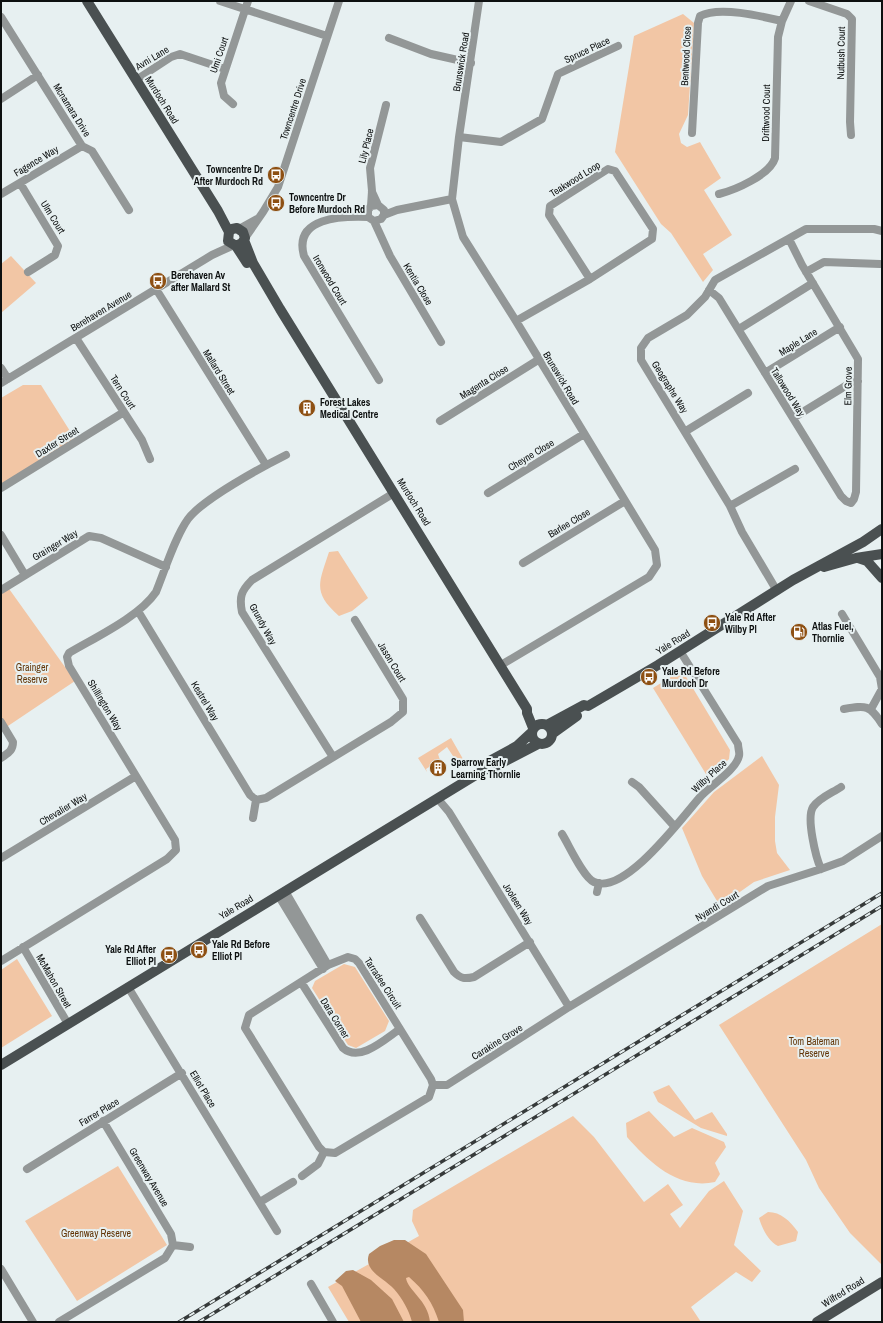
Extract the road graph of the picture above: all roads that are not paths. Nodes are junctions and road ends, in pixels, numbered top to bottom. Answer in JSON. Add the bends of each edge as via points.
{"nodes":[{"id":1,"x":87,"y":1,"type":"edge"},
{"id":2,"x":220,"y":1,"type":"edge"},
{"id":3,"x":248,"y":1,"type":"edge"},
{"id":4,"x":339,"y":1,"type":"edge"},
{"id":5,"x":479,"y":1,"type":"edge"},
{"id":6,"x":483,"y":1,"type":"edge"},
{"id":7,"x":791,"y":1,"type":"edge"},
{"id":8,"x":809,"y":1,"type":"edge"},
{"id":9,"x":246,"y":9,"type":"junction"},
{"id":10,"x":478,"y":14,"type":"junction"},
{"id":11,"x":1,"y":17,"type":"edge"},
{"id":12,"x":782,"y":21,"type":"junction"},
{"id":13,"x":327,"y":36,"type":"junction"},
{"id":14,"x":389,"y":38,"type":"dead end"},
{"id":15,"x":618,"y":46,"type":"dead end"},
{"id":16,"x":471,"y":63,"type":"junction"},
{"id":17,"x":225,"y":70,"type":"junction"},
{"id":18,"x":38,"y":75,"type":"junction"},
{"id":19,"x":136,"y":80,"type":"junction"},
{"id":20,"x":1,"y":99,"type":"edge"},
{"id":21,"x":233,"y":104,"type":"dead end"},
{"id":22,"x":386,"y":105,"type":"dead end"},
{"id":23,"x":692,"y":133,"type":"dead end"},
{"id":24,"x":851,"y":135,"type":"dead end"},
{"id":25,"x":459,"y":137,"type":"junction"},
{"id":26,"x":82,"y":146,"type":"junction"},
{"id":27,"x":20,"y":183,"type":"junction"},
{"id":28,"x":1,"y":194,"type":"edge"},
{"id":29,"x":719,"y":194,"type":"dead end"},
{"id":30,"x":452,"y":199,"type":"junction"},
{"id":31,"x":129,"y":210,"type":"dead end"},
{"id":32,"x":376,"y":212,"type":"junction"},
{"id":33,"x":258,"y":218,"type":"junction"},
{"id":34,"x":882,"y":227,"type":"edge"},
{"id":35,"x":878,"y":230,"type":"edge"},
{"id":36,"x":233,"y":232,"type":"junction"},
{"id":37,"x":789,"y":239,"type":"junction"},
{"id":38,"x":240,"y":242,"type":"junction"},
{"id":39,"x":212,"y":255,"type":"junction"},
{"id":40,"x":880,"y":264,"type":"dead end"},
{"id":41,"x":28,"y":272,"type":"dead end"},
{"id":42,"x":806,"y":272,"type":"junction"},
{"id":43,"x":590,"y":279,"type":"junction"},
{"id":44,"x":813,"y":283,"type":"junction"},
{"id":45,"x":156,"y":289,"type":"junction"},
{"id":46,"x":707,"y":294,"type":"junction"},
{"id":47,"x":516,"y":321,"type":"junction"},
{"id":48,"x":840,"y":327,"type":"junction"},
{"id":49,"x":739,"y":329,"type":"junction"},
{"id":50,"x":76,"y":338,"type":"junction"},
{"id":51,"x":441,"y":342,"type":"dead end"},
{"id":52,"x":538,"y":360,"type":"junction"},
{"id":53,"x":1,"y":368,"type":"edge"},
{"id":54,"x":766,"y":373,"type":"junction"},
{"id":55,"x":379,"y":380,"type":"dead end"},
{"id":56,"x":4,"y":381,"type":"edge"},
{"id":57,"x":858,"y":381,"type":"junction"},
{"id":58,"x":748,"y":393,"type":"dead end"},
{"id":59,"x":124,"y":412,"type":"junction"},
{"id":60,"x":793,"y":418,"type":"junction"},
{"id":61,"x":440,"y":421,"type":"dead end"},
{"id":62,"x":686,"y":431,"type":"junction"},
{"id":63,"x":584,"y":434,"type":"junction"},
{"id":64,"x":286,"y":455,"type":"dead end"},
{"id":65,"x":150,"y":459,"type":"dead end"},
{"id":66,"x":266,"y":465,"type":"junction"},
{"id":67,"x":795,"y":468,"type":"dead end"},
{"id":68,"x":1,"y":488,"type":"edge"},
{"id":69,"x":488,"y":492,"type":"dead end"},
{"id":70,"x":394,"y":493,"type":"junction"},
{"id":71,"x":625,"y":501,"type":"junction"},
{"id":72,"x":851,"y":503,"type":"joint"},
{"id":73,"x":730,"y":506,"type":"junction"},
{"id":74,"x":882,"y":528,"type":"edge"},
{"id":75,"x":1,"y":535,"type":"edge"},
{"id":76,"x":882,"y":554,"type":"edge"},
{"id":77,"x":856,"y":558,"type":"junction"},
{"id":78,"x":523,"y":562,"type":"dead end"},
{"id":79,"x":166,"y":567,"type":"junction"},
{"id":80,"x":810,"y":570,"type":"junction"},
{"id":81,"x":25,"y":574,"type":"junction"},
{"id":82,"x":882,"y":578,"type":"edge"},
{"id":83,"x":1,"y":590,"type":"edge"},
{"id":84,"x":777,"y":591,"type":"junction"},
{"id":85,"x":138,"y":611,"type":"junction"},
{"id":86,"x":842,"y":614,"type":"dead end"},
{"id":87,"x":355,"y":620,"type":"dead end"},
{"id":88,"x":680,"y":651,"type":"junction"},
{"id":89,"x":501,"y":665,"type":"junction"},
{"id":90,"x":588,"y":706,"type":"junction"},
{"id":91,"x":844,"y":709,"type":"dead end"},
{"id":92,"x":871,"y":709,"type":"junction"},
{"id":93,"x":1,"y":722,"type":"edge"},
{"id":94,"x":882,"y":724,"type":"edge"},
{"id":95,"x":538,"y":727,"type":"junction"},
{"id":96,"x":552,"y":734,"type":"junction"},
{"id":97,"x":538,"y":744,"type":"junction"},
{"id":98,"x":333,"y":757,"type":"junction"},
{"id":99,"x":1,"y":758,"type":"edge"},
{"id":100,"x":484,"y":770,"type":"junction"},
{"id":101,"x":136,"y":776,"type":"junction"},
{"id":102,"x":632,"y":782,"type":"dead end"},
{"id":103,"x":841,"y":787,"type":"dead end"},
{"id":104,"x":440,"y":797,"type":"junction"},
{"id":105,"x":256,"y":800,"type":"junction"},
{"id":106,"x":252,"y":818,"type":"dead end"},
{"id":107,"x":675,"y":827,"type":"junction"},
{"id":108,"x":562,"y":834,"type":"dead end"},
{"id":109,"x":882,"y":836,"type":"edge"},
{"id":110,"x":1,"y":858,"type":"edge"},
{"id":111,"x":822,"y":869,"type":"junction"},
{"id":112,"x":599,"y":883,"type":"junction"},
{"id":113,"x":597,"y":892,"type":"dead end"},
{"id":114,"x":281,"y":893,"type":"junction"},
{"id":115,"x":420,"y":918,"type":"dead end"},
{"id":116,"x":530,"y":942,"type":"junction"},
{"id":117,"x":23,"y":947,"type":"junction"},
{"id":118,"x":1,"y":961,"type":"edge"},
{"id":119,"x":326,"y":967,"type":"junction"},
{"id":120,"x":301,"y":982,"type":"junction"},
{"id":121,"x":128,"y":987,"type":"junction"},
{"id":122,"x":569,"y":1008,"type":"junction"},
{"id":123,"x":68,"y":1024,"type":"junction"},
{"id":124,"x":400,"y":1029,"type":"junction"},
{"id":125,"x":1,"y":1065,"type":"edge"},
{"id":126,"x":182,"y":1073,"type":"junction"},
{"id":127,"x":433,"y":1085,"type":"junction"},
{"id":128,"x":103,"y":1121,"type":"junction"},
{"id":129,"x":324,"y":1152,"type":"junction"},
{"id":130,"x":27,"y":1169,"type":"dead end"},
{"id":131,"x":302,"y":1176,"type":"dead end"},
{"id":132,"x":293,"y":1182,"type":"dead end"},
{"id":133,"x":260,"y":1202,"type":"junction"},
{"id":134,"x":277,"y":1230,"type":"dead end"},
{"id":135,"x":173,"y":1245,"type":"junction"},
{"id":136,"x":190,"y":1247,"type":"dead end"},
{"id":137,"x":1,"y":1269,"type":"edge"},
{"id":138,"x":882,"y":1282,"type":"edge"},
{"id":139,"x":311,"y":1284,"type":"dead end"},
{"id":140,"x":33,"y":1322,"type":"edge"},
{"id":141,"x":59,"y":1322,"type":"edge"},
{"id":142,"x":333,"y":1322,"type":"edge"},
{"id":143,"x":817,"y":1322,"type":"edge"}],
"edges":[{"from":1,"to":19,"type":"main road","name":"Murdoch Road"},
{"from":2,"to":9,"type":"street"},
{"from":3,"to":9,"type":"street","name":"Umi Court"},
{"from":4,"to":13,"type":"street","name":"Towncentre Drive"},
{"from":5,"to":10,"type":"street","name":"Brunswick Road"},
{"from":6,"to":10,"type":"street","name":"Brunswick Road"},
{"from":7,"to":12,"type":"street","name":"Driftwood Court"},
{"from":8,"to":24,"type":"street","name":"Nutbush Court","via":[[847,14],[852,19]]},
{"from":9,"to":13,"type":"street"},
{"from":9,"to":17,"type":"street","name":"Umi Court"},
{"from":10,"to":16,"type":"street","name":"Brunswick Road"},
{"from":11,"to":18,"type":"street","name":"Mcnamara Drive"},
{"from":12,"to":23,"type":"street","name":"Bentwood Close","via":[[753,14],[707,12],[700,16]]},
{"from":12,"to":29,"type":"street","name":"Driftwood Court","via":[[778,38],[773,165],[732,191]]},
{"from":13,"to":33,"type":"street","name":"Towncentre Drive","via":[[284,170],[269,203]]},
{"from":14,"to":16,"type":"street","via":[[431,54]]},
{"from":15,"to":25,"type":"street","name":"Spruce Place","via":[[558,74],[542,119],[501,142]]},
{"from":16,"to":25,"type":"street","name":"Brunswick Road"},
{"from":17,"to":19,"type":"street","name":"Avni Lane","via":[[180,54]]},
{"from":17,"to":21,"type":"street","name":"Umi Court","via":[[220,83],[221,90]]},
{"from":18,"to":20,"type":"street"},
{"from":18,"to":26,"type":"street","name":"Mcnamara Drive"},
{"from":19,"to":36,"type":"main road","name":"Murdoch Road"},
{"from":22,"to":32,"type":"street","name":"Lily Place","via":[[370,168]]},
{"from":25,"to":30,"type":"street","name":"Brunswick Road"},
{"from":26,"to":27,"type":"street","name":"Fagence Way"},
{"from":26,"to":31,"type":"street","name":"Mcnamara Drive","via":[[92,151]]},
{"from":27,"to":28,"type":"street","name":"Fagence Way"},
{"from":27,"to":41,"type":"street","name":"Ulm Court","via":[[58,246],[56,255]]},
{"from":30,"to":32,"type":"street","name":"Ironwood Court"},
{"from":30,"to":47,"type":"street","name":"Brunswick Road","via":[[463,237]]},
{"from":32,"to":51,"type":"street","name":"Kentia Close","via":[[380,235],[390,256]]},
{"from":32,"to":55,"type":"street","name":"Ironwood Court","via":[[313,225],[306,232],[302,249]]},
{"from":33,"to":36,"type":"street","name":"Towncentre Drive"},
{"from":33,"to":38,"type":"street","name":"Towncentre Drive"},
{"from":34,"to":35,"type":"street","name":"Geographe Way"},
{"from":35,"to":37,"type":"street","name":"Geographe Way","via":[[806,229]]},
{"from":36,"to":38,"type":"main road","name":"Murdoch Road","via":[[243,232]]},
{"from":36,"to":38,"type":"main road","name":"Murdoch Road","via":[[230,244]]},
{"from":36,"to":39,"type":"street","name":"Berehaven Avenue"},
{"from":37,"to":42,"type":"street","name":"Elm Grove"},
{"from":37,"to":46,"type":"street","name":"Geographe Way","via":[[715,280]]},
{"from":38,"to":39,"type":"street","name":"Berehaven Avenue"},
{"from":38,"to":70,"type":"main road","name":"Murdoch Road","via":[[258,280],[280,309]]},
{"from":39,"to":45,"type":"street","name":"Berehaven Avenue"},
{"from":40,"to":42,"type":"street","via":[[824,262]]},
{"from":42,"to":44,"type":"street","name":"Elm Grove"},
{"from":43,"to":43,"type":"street","name":"Teakwood Loop","via":[[652,239],[653,234],[653,229],[615,171],[608,169],[550,206],[549,215]]},
{"from":43,"to":47,"type":"street","name":"Teakwood Loop"},
{"from":44,"to":48,"type":"street","name":"Elm Grove"},
{"from":44,"to":49,"type":"street"},
{"from":45,"to":50,"type":"street","name":"Berehaven Avenue"},
{"from":45,"to":66,"type":"street","name":"Mallard Street"},
{"from":46,"to":49,"type":"street","name":"Tallowood Way","via":[[719,298]]},
{"from":46,"to":62,"type":"street","name":"Geographe Way","via":[[687,315],[648,338],[641,348],[642,360]]},
{"from":47,"to":52,"type":"street","name":"Brunswick Road"},
{"from":48,"to":54,"type":"street","name":"Maple Lane"},
{"from":48,"to":57,"type":"street","name":"Elm Grove","via":[[858,359]]},
{"from":49,"to":54,"type":"street","name":"Tallowood Way"},
{"from":50,"to":56,"type":"street","name":"Berehaven Avenue"},
{"from":50,"to":59,"type":"street","name":"Tern Court"},
{"from":52,"to":61,"type":"street","name":"Magenta Close"},
{"from":52,"to":63,"type":"street","name":"Brunswick Road"},
{"from":53,"to":56,"type":"street"},
{"from":54,"to":60,"type":"street","name":"Tallowood Way"},
{"from":57,"to":60,"type":"street","via":[[852,382]]},
{"from":57,"to":72,"type":"street","name":"Elm Grove","via":[[856,492]]},
{"from":58,"to":62,"type":"street"},
{"from":59,"to":65,"type":"street","name":"Tern Court","via":[[142,440]]},
{"from":59,"to":68,"type":"street","name":"Daxter Street"},
{"from":60,"to":72,"type":"street","name":"Tallowood Way","via":[[841,496],[846,502]]},
{"from":62,"to":73,"type":"street","name":"Geographe Way"},
{"from":63,"to":69,"type":"street","name":"Cheyne Close"},
{"from":63,"to":71,"type":"street","name":"Brunswick Road"},
{"from":64,"to":66,"type":"street","name":"Shillington Way"},
{"from":66,"to":79,"type":"street","name":"Shillington Way","via":[[193,513],[183,527]]},
{"from":67,"to":73,"type":"street"},
{"from":70,"to":89,"type":"main road","name":"Murdoch Road"},
{"from":70,"to":98,"type":"street","name":"Grundy Way","via":[[252,580],[242,589],[239,600],[242,612]]},
{"from":71,"to":78,"type":"street","name":"Barlee Close"},
{"from":71,"to":89,"type":"street","name":"Brunswick Road","via":[[655,550],[658,565],[649,577]]},
{"from":73,"to":84,"type":"street","name":"Geographe Way","via":[[742,532]]},
{"from":74,"to":80,"type":"main road","name":"Yale Road","via":[[863,542]]},
{"from":75,"to":81,"type":"street"},
{"from":76,"to":77,"type":"main road","name":"Yale Road"},
{"from":77,"to":80,"type":"main road","name":"Yale Road"},
{"from":77,"to":82,"type":"main road","via":[[867,561]]},
{"from":79,"to":81,"type":"street","name":"Grainger Way","via":[[101,538],[89,536]]},
{"from":79,"to":85,"type":"street","name":"Shillington Way","via":[[150,600]]},
{"from":80,"to":84,"type":"main road","name":"Yale Road"},
{"from":81,"to":83,"type":"street","name":"Grainger Way"},
{"from":84,"to":88,"type":"main road","name":"Yale Road"},
{"from":85,"to":101,"type":"street","name":"Shillington Way","via":[[69,653],[67,661]]},
{"from":85,"to":105,"type":"street","name":"Kestrel Way","via":[[250,795]]},
{"from":86,"to":92,"type":"street","via":[[880,677],[882,689]]},
{"from":87,"to":98,"type":"street","name":"Jason Court","via":[[403,699],[405,708],[401,715]]},
{"from":88,"to":90,"type":"main road","name":"Yale Road"},
{"from":88,"to":107,"type":"street","name":"Wilby Place","via":[[738,744],[739,756],[735,765],[702,796]]},
{"from":89,"to":95,"type":"main road","name":"Murdoch Road","via":[[531,711]]},
{"from":90,"to":95,"type":"main road","name":"Yale Road"},
{"from":90,"to":96,"type":"main road","name":"Yale Road"},
{"from":91,"to":92,"type":"street","via":[[863,705]]},
{"from":92,"to":94,"type":"street"},
{"from":93,"to":99,"type":"street","via":[[13,745],[10,753]]},
{"from":95,"to":96,"type":"main road","via":[[551,729]]},
{"from":95,"to":97,"type":"main road","via":[[532,738]]},
{"from":95,"to":100,"type":"main road","name":"Yale Road","via":[[517,746],[488,762]]},
{"from":96,"to":97,"type":"main road","via":[[548,743]]},
{"from":97,"to":100,"type":"main road","name":"Yale Road"},
{"from":98,"to":105,"type":"street","via":[[266,798]]},
{"from":100,"to":104,"type":"main road","name":"Yale Road"},
{"from":101,"to":110,"type":"street","name":"Chevalier Way"},
{"from":101,"to":117,"type":"street","name":"Shillington Way","via":[[175,840],[176,850],[173,855]]},
{"from":102,"to":107,"type":"street","via":[[639,786]]},
{"from":103,"to":111,"type":"street","via":[[819,800],[812,808],[810,819],[817,857]]},
{"from":104,"to":114,"type":"main road","name":"Yale Road"},
{"from":104,"to":116,"type":"street","name":"Jooleen Way","via":[[448,803],[449,812]]},
{"from":105,"to":106,"type":"street"},
{"from":107,"to":112,"type":"street","name":"Wilby Place","via":[[640,865],[609,883]]},
{"from":108,"to":112,"type":"street","via":[[587,876]]},
{"from":109,"to":111,"type":"street","name":"Nyandi Court","via":[[842,861]]},
{"from":111,"to":122,"type":"street","name":"Nyandi Court","via":[[768,886]]},
{"from":112,"to":113,"type":"street"},
{"from":114,"to":119,"type":"street"},
{"from":114,"to":121,"type":"main road","name":"Yale Road"},
{"from":115,"to":116,"type":"street","via":[[454,972],[465,983]]},
{"from":116,"to":122,"type":"street","name":"Jooleen Way"},
{"from":117,"to":118,"type":"street","name":"Shillington Way"},
{"from":117,"to":123,"type":"street","name":"McMahon Street"},
{"from":119,"to":120,"type":"street","name":"Tarradee Circuit"},
{"from":119,"to":124,"type":"street","name":"Tarradee Circuit","via":[[342,958],[355,959]]},
{"from":120,"to":124,"type":"street","name":"Dara Corner","via":[[348,1053],[363,1052]]},
{"from":120,"to":129,"type":"street","name":"Tarradee Circuit","via":[[249,1015],[245,1028],[319,1148]]},
{"from":121,"to":123,"type":"main road","name":"Yale Road"},
{"from":121,"to":126,"type":"street","name":"Elliot Place"},
{"from":122,"to":127,"type":"street","name":"Carakine Grove","via":[[447,1085]]},
{"from":123,"to":125,"type":"main road","name":"Yale Road"},
{"from":124,"to":127,"type":"street","name":"Tarradee Circuit"},
{"from":126,"to":128,"type":"street","name":"Farrer Place"},
{"from":126,"to":133,"type":"street","name":"Elliot Place"},
{"from":127,"to":129,"type":"street","via":[[429,1097],[335,1153]]},
{"from":128,"to":130,"type":"street","name":"Farrer Place"},
{"from":128,"to":135,"type":"street","name":"Greenway Avenue","via":[[171,1234]]},
{"from":129,"to":131,"type":"street","via":[[318,1164]]},
{"from":132,"to":133,"type":"street"},
{"from":133,"to":134,"type":"street","name":"Elliot Place"},
{"from":135,"to":136,"type":"street"},
{"from":135,"to":141,"type":"street","via":[[165,1258]]},
{"from":137,"to":140,"type":"street"},
{"from":138,"to":143,"type":"main road","name":"Wilfred Road"},
{"from":139,"to":142,"type":"street"}]}
